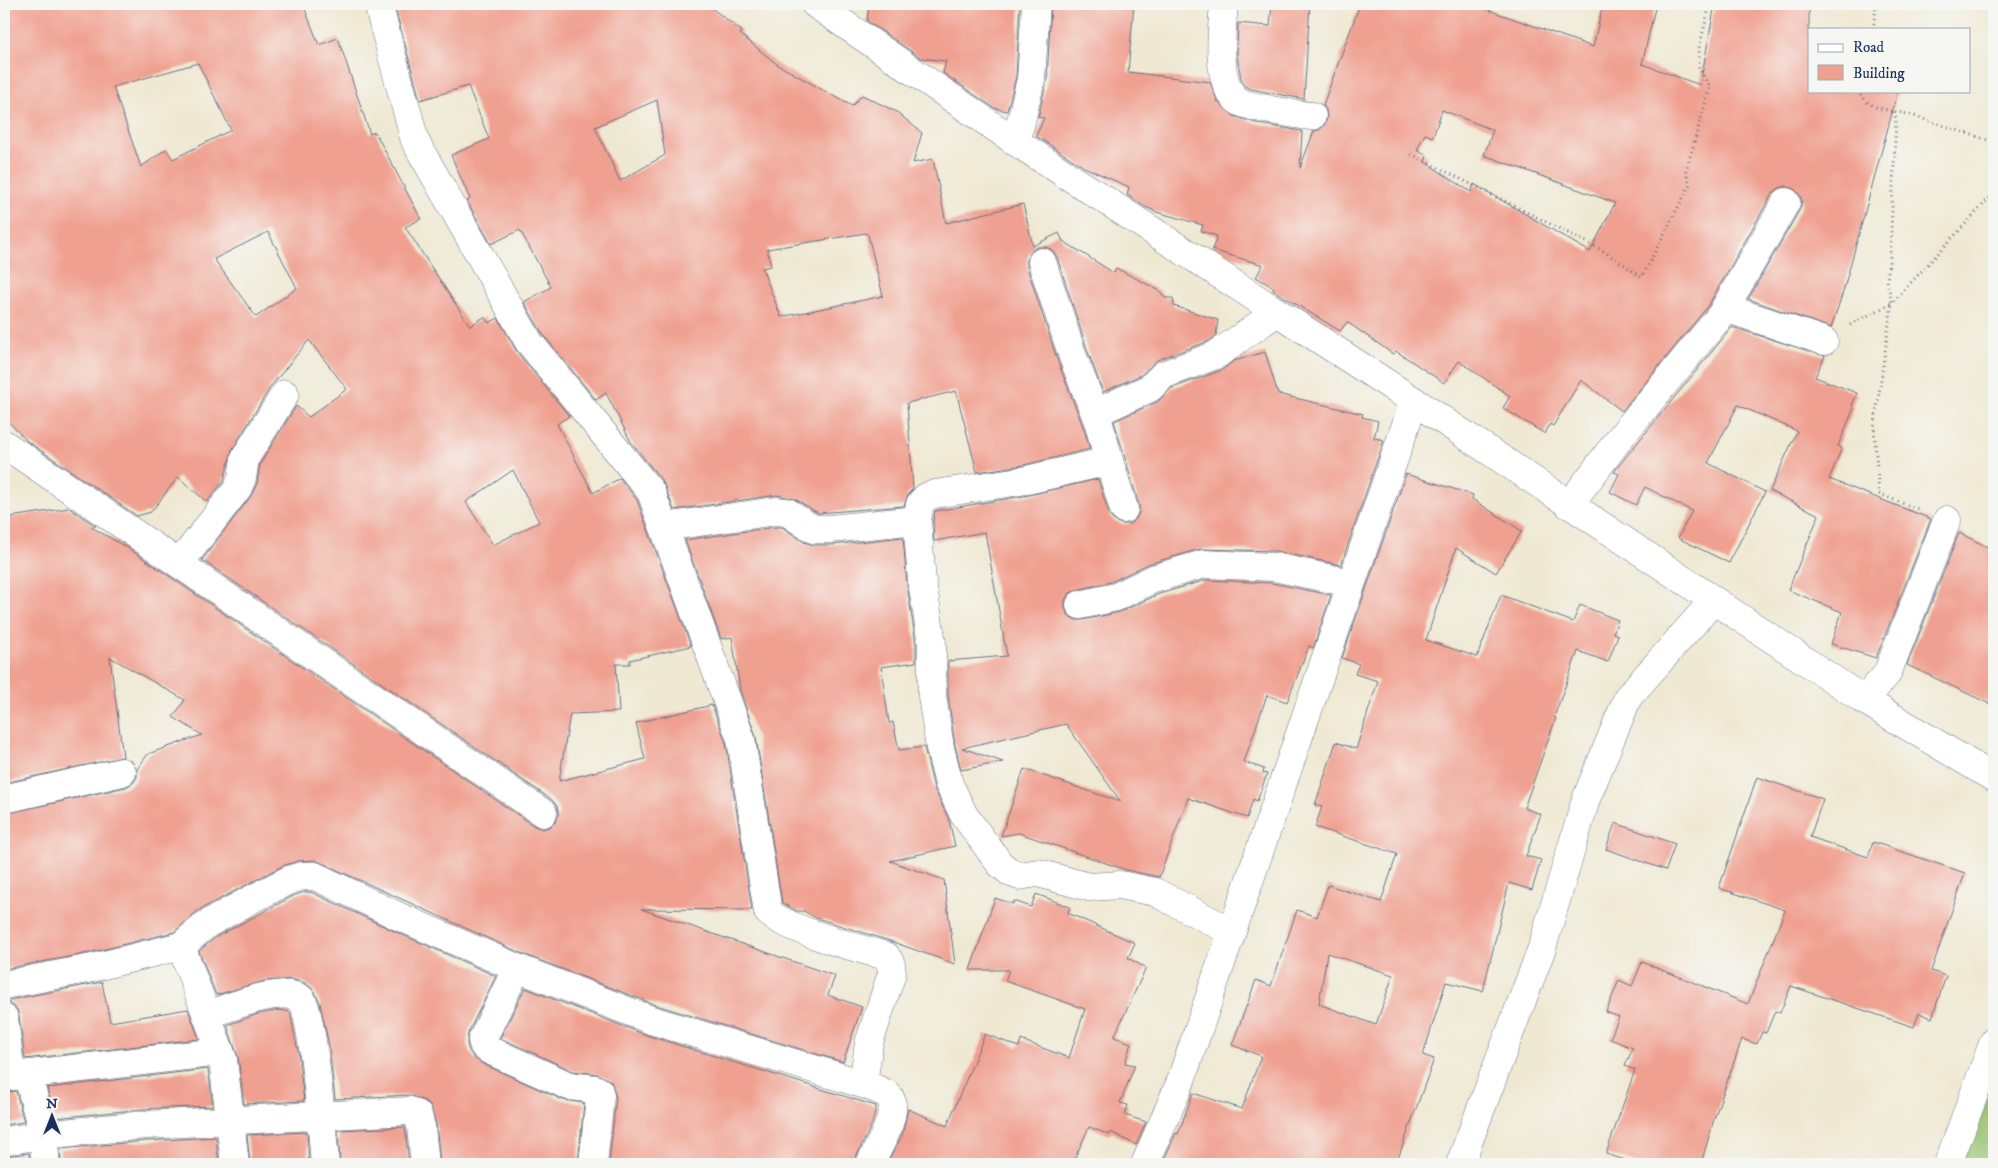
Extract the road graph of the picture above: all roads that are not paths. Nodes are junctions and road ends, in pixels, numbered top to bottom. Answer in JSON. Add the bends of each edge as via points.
{"nodes":[{"id":1,"x":378,"y":4,"type":"edge"},
{"id":2,"x":1036,"y":4,"type":"edge"},
{"id":3,"x":1224,"y":4,"type":"edge"},
{"id":4,"x":824,"y":6,"type":"edge"},
{"id":5,"x":1312,"y":116,"type":"dead end"},
{"id":6,"x":1016,"y":142,"type":"junction"},
{"id":7,"x":1786,"y":202,"type":"dead end"},
{"id":8,"x":1042,"y":262,"type":"dead end"},
{"id":9,"x":1725,"y":308,"type":"junction"},
{"id":10,"x":1277,"y":312,"type":"junction"},
{"id":11,"x":1824,"y":340,"type":"road end"},
{"id":12,"x":286,"y":394,"type":"dead end"},
{"id":13,"x":1414,"y":402,"type":"junction"},
{"id":14,"x":1095,"y":412,"type":"junction"},
{"id":15,"x":4,"y":444,"type":"edge"},
{"id":16,"x":1109,"y":461,"type":"junction"},
{"id":17,"x":1569,"y":505,"type":"junction"},
{"id":18,"x":1124,"y":509,"type":"dead end"},
{"id":19,"x":917,"y":520,"type":"junction"},
{"id":20,"x":1947,"y":520,"type":"road end"},
{"id":21,"x":664,"y":527,"type":"junction"},
{"id":22,"x":179,"y":564,"type":"junction"},
{"id":23,"x":1351,"y":583,"type":"junction"},
{"id":24,"x":1713,"y":601,"type":"junction"},
{"id":25,"x":1080,"y":605,"type":"dead end"},
{"id":26,"x":1864,"y":700,"type":"junction"},
{"id":27,"x":122,"y":772,"type":"dead end"},
{"id":28,"x":1994,"y":778,"type":"edge"},
{"id":29,"x":4,"y":799,"type":"edge"},
{"id":30,"x":543,"y":813,"type":"dead end"},
{"id":31,"x":1232,"y":932,"type":"junction"},
{"id":32,"x":181,"y":946,"type":"junction"},
{"id":33,"x":517,"y":968,"type":"junction"},
{"id":34,"x":4,"y":986,"type":"edge"},
{"id":35,"x":207,"y":1015,"type":"junction"},
{"id":36,"x":4,"y":1018,"type":"edge"},
{"id":37,"x":1994,"y":1042,"type":"edge"},
{"id":38,"x":220,"y":1052,"type":"junction"},
{"id":39,"x":14,"y":1076,"type":"edge"},
{"id":40,"x":863,"y":1084,"type":"junction"},
{"id":41,"x":321,"y":1115,"type":"junction"},
{"id":42,"x":228,"y":1119,"type":"junction"},
{"id":43,"x":42,"y":1135,"type":"junction"},
{"id":44,"x":4,"y":1141,"type":"edge"},
{"id":45,"x":46,"y":1164,"type":"edge"},
{"id":46,"x":234,"y":1164,"type":"edge"},
{"id":47,"x":325,"y":1164,"type":"edge"},
{"id":48,"x":425,"y":1164,"type":"edge"},
{"id":49,"x":593,"y":1164,"type":"edge"},
{"id":50,"x":870,"y":1164,"type":"edge"},
{"id":51,"x":1145,"y":1164,"type":"edge"},
{"id":52,"x":1460,"y":1164,"type":"edge"},
{"id":53,"x":1948,"y":1164,"type":"edge"}],
"edges":[{"from":1,"to":21,"type":"street","via":[[415,141],[529,342],[651,492]]},
{"from":2,"to":6,"type":"street","via":[[1031,79]]},
{"from":3,"to":5,"type":"street","via":[[1220,58],[1229,92],[1240,103]]},
{"from":4,"to":6,"type":"street"},
{"from":6,"to":10,"type":"street"},
{"from":7,"to":9,"type":"street"},
{"from":8,"to":14,"type":"street"},
{"from":9,"to":11,"type":"street"},
{"from":9,"to":17,"type":"street"},
{"from":10,"to":13,"type":"street"},
{"from":10,"to":14,"type":"street","via":[[1216,356],[1163,375],[1150,388]]},
{"from":12,"to":22,"type":"street","via":[[245,458],[238,488]]},
{"from":13,"to":17,"type":"street"},
{"from":13,"to":23,"type":"street"},
{"from":14,"to":16,"type":"street"},
{"from":15,"to":22,"type":"street"},
{"from":16,"to":18,"type":"street"},
{"from":16,"to":19,"type":"street","via":[[1027,480],[926,497],[920,504]]},
{"from":17,"to":24,"type":"street"},
{"from":19,"to":21,"type":"street","via":[[814,529],[787,512],[776,511]]},
{"from":19,"to":31,"type":"street","via":[[922,582],[932,642],[932,696],[940,748],[949,784],[964,816],[1000,864],[1019,876],[1038,873],[1089,888],[1120,885],[1155,892]]},
{"from":20,"to":26,"type":"street","via":[[1887,674]]},
{"from":21,"to":40,"type":"street","via":[[741,739],[768,912],[784,922],[886,956],[890,964],[892,973],[869,1043]]},
{"from":22,"to":30,"type":"street"},
{"from":23,"to":25,"type":"street","via":[[1274,567],[1204,564],[1154,579],[1116,597]]},
{"from":23,"to":31,"type":"street"},
{"from":24,"to":26,"type":"street"},
{"from":24,"to":52,"type":"street","via":[[1628,697],[1586,799],[1542,948]]},
{"from":26,"to":28,"type":"street"},
{"from":27,"to":29,"type":"street"},
{"from":31,"to":51,"type":"street","via":[[1180,1082]]},
{"from":32,"to":33,"type":"street","via":[[207,924],[252,899],[289,880],[315,876]]},
{"from":32,"to":34,"type":"street"},
{"from":32,"to":35,"type":"street"},
{"from":33,"to":40,"type":"street","via":[[651,1020]]},
{"from":33,"to":49,"type":"street","via":[[482,1040],[484,1046],[569,1086],[599,1091]]},
{"from":35,"to":38,"type":"street"},
{"from":35,"to":41,"type":"street","via":[[260,997],[282,995],[302,999],[309,1025]]},
{"from":36,"to":39,"type":"street"},
{"from":37,"to":53,"type":"street"},
{"from":38,"to":39,"type":"street"},
{"from":38,"to":42,"type":"street"},
{"from":39,"to":43,"type":"street"},
{"from":40,"to":50,"type":"street","via":[[888,1095],[893,1105],[892,1116]]},
{"from":41,"to":42,"type":"street"},
{"from":41,"to":47,"type":"street"},
{"from":41,"to":48,"type":"street","via":[[410,1111],[418,1115]]},
{"from":42,"to":43,"type":"street"},
{"from":42,"to":46,"type":"street"},
{"from":43,"to":44,"type":"street"},
{"from":43,"to":45,"type":"street"}]}
